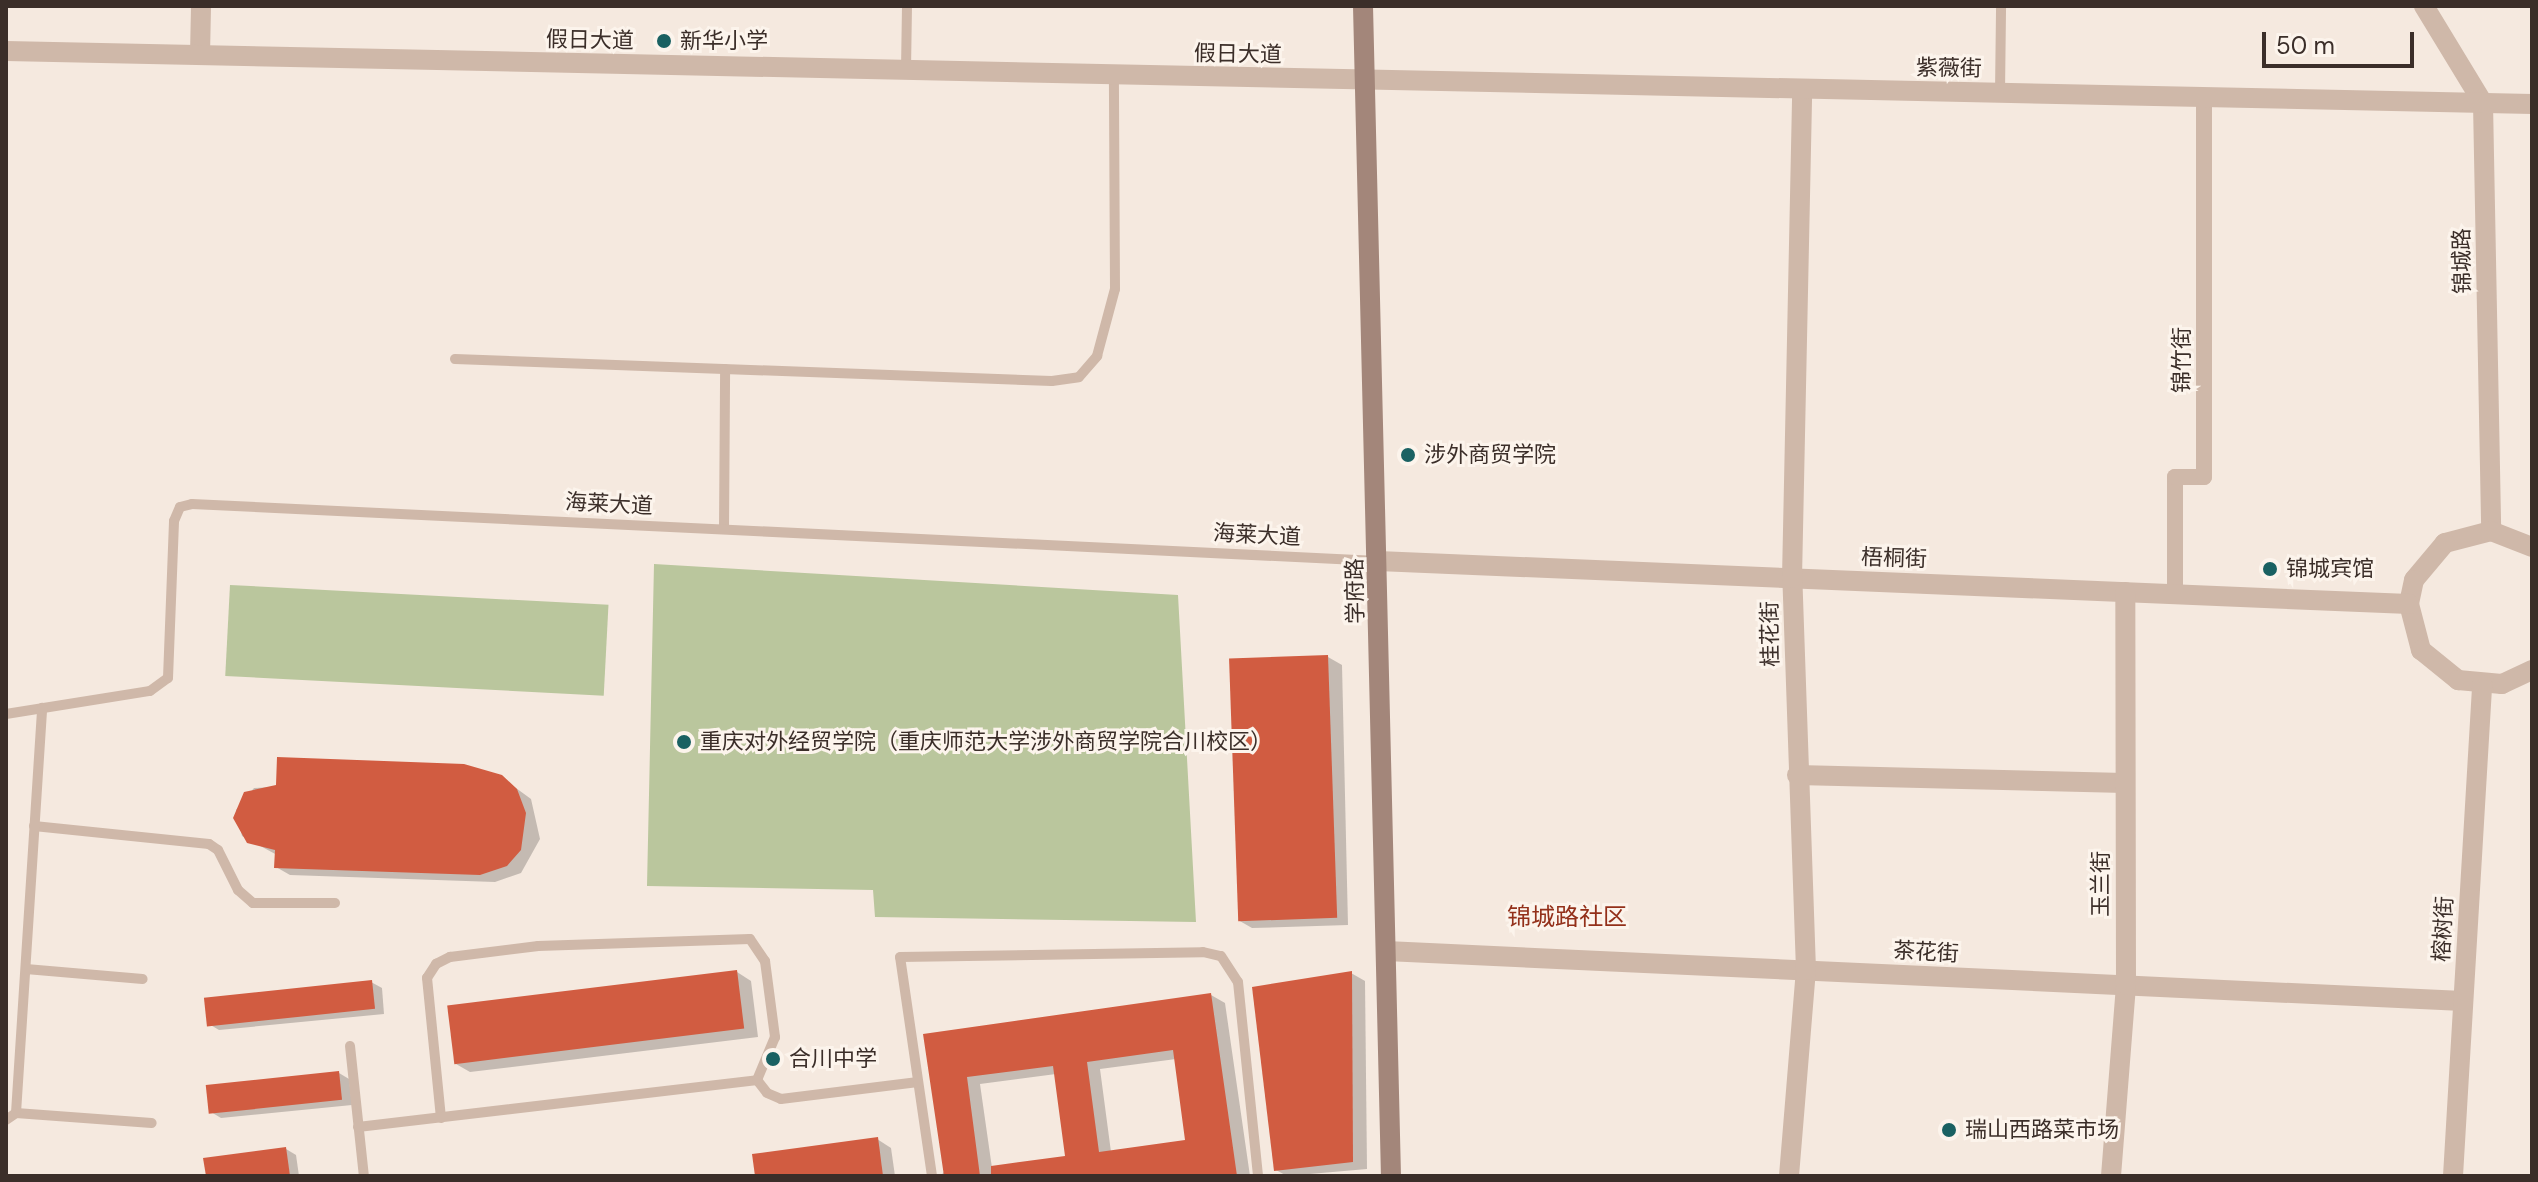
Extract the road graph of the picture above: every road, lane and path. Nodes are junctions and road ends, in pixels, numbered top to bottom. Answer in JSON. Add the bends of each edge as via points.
{"nodes":[{"id":1,"x":201,"y":6,"type":"edge"},
{"id":2,"x":907,"y":6,"type":"edge"},
{"id":3,"x":1363,"y":6,"type":"edge"},
{"id":4,"x":2001,"y":6,"type":"edge"},
{"id":5,"x":2424,"y":6,"type":"edge"},
{"id":6,"x":6,"y":51,"type":"edge"},
{"id":7,"x":200,"y":55,"type":"junction"},
{"id":8,"x":906,"y":70,"type":"junction"},
{"id":9,"x":1114,"y":75,"type":"junction"},
{"id":10,"x":1365,"y":81,"type":"junction"},
{"id":11,"x":1802,"y":89,"type":"junction"},
{"id":12,"x":2000,"y":93,"type":"junction"},
{"id":13,"x":2204,"y":98,"type":"junction"},
{"id":14,"x":2483,"y":103,"type":"junction"},
{"id":15,"x":2532,"y":104,"type":"edge"},
{"id":16,"x":455,"y":359,"type":"dead end"},
{"id":17,"x":725,"y":369,"type":"junction"},
{"id":18,"x":724,"y":529,"type":"junction"},
{"id":19,"x":2491,"y":531,"type":"junction"},
{"id":20,"x":2532,"y":547,"type":"edge"},
{"id":21,"x":1378,"y":561,"type":"junction"},
{"id":22,"x":1792,"y":578,"type":"junction"},
{"id":23,"x":2125,"y":592,"type":"junction"},
{"id":24,"x":2175,"y":594,"type":"junction"},
{"id":25,"x":2409,"y":604,"type":"junction"},
{"id":26,"x":2532,"y":670,"type":"edge"},
{"id":27,"x":2482,"y":685,"type":"junction"},
{"id":28,"x":42,"y":708,"type":"junction"},
{"id":29,"x":6,"y":714,"type":"edge"},
{"id":30,"x":1797,"y":775,"type":"junction"},
{"id":31,"x":2125,"y":783,"type":"junction"},
{"id":32,"x":34,"y":826,"type":"junction"},
{"id":33,"x":335,"y":903,"type":"dead end"},
{"id":34,"x":1386,"y":951,"type":"junction"},
{"id":35,"x":26,"y":969,"type":"junction"},
{"id":36,"x":1806,"y":970,"type":"junction"},
{"id":37,"x":143,"y":979,"type":"dead end"},
{"id":38,"x":2126,"y":985,"type":"junction"},
{"id":39,"x":2463,"y":1001,"type":"junction"},
{"id":40,"x":350,"y":1046,"type":"dead end"},
{"id":41,"x":757,"y":1080,"type":"junction"},
{"id":42,"x":918,"y":1082,"type":"junction"},
{"id":43,"x":16,"y":1113,"type":"junction"},
{"id":44,"x":441,"y":1118,"type":"junction"},
{"id":45,"x":6,"y":1120,"type":"edge"},
{"id":46,"x":152,"y":1123,"type":"dead end"},
{"id":47,"x":358,"y":1127,"type":"junction"},
{"id":48,"x":364,"y":1176,"type":"edge"},
{"id":49,"x":932,"y":1176,"type":"edge"},
{"id":50,"x":1258,"y":1176,"type":"edge"},
{"id":51,"x":1391,"y":1176,"type":"edge"},
{"id":52,"x":1789,"y":1176,"type":"edge"},
{"id":53,"x":2111,"y":1176,"type":"edge"},
{"id":54,"x":2453,"y":1176,"type":"edge"}],
"edges":[{"from":1,"to":7,"type":"street"},
{"from":2,"to":8,"type":"lane"},
{"from":3,"to":10,"type":"main road","name":"学府路"},
{"from":4,"to":12,"type":"lane"},
{"from":5,"to":14,"type":"street"},
{"from":6,"to":7,"type":"street","name":"假日大道"},
{"from":7,"to":8,"type":"street","name":"假日大道"},
{"from":8,"to":9,"type":"street","name":"假日大道"},
{"from":9,"to":10,"type":"street","name":"假日大道"},
{"from":9,"to":17,"type":"lane","via":[[1115,289],[1097,356],[1079,377],[1052,381]]},
{"from":10,"to":11,"type":"street","name":"紫薇街"},
{"from":10,"to":21,"type":"main road","name":"学府路"},
{"from":11,"to":12,"type":"street","name":"紫薇街"},
{"from":11,"to":22,"type":"street","name":"桂花街"},
{"from":12,"to":13,"type":"street","name":"紫薇街"},
{"from":13,"to":14,"type":"street","name":"紫薇街"},
{"from":13,"to":24,"type":"street","name":"锦竹街","via":[[2204,477],[2175,477]]},
{"from":14,"to":15,"type":"street","name":"紫薇街"},
{"from":14,"to":19,"type":"street","name":"锦城路"},
{"from":16,"to":17,"type":"lane"},
{"from":17,"to":18,"type":"lane"},
{"from":18,"to":21,"type":"lane","name":"海莱大道"},
{"from":18,"to":28,"type":"lane","name":"海莱大道","via":[[180,507],[174,521],[168,678],[150,691]]},
{"from":19,"to":20,"type":"street"},
{"from":19,"to":25,"type":"street","via":[[2445,543],[2420,570]]},
{"from":21,"to":22,"type":"street","name":"梧桐街"},
{"from":21,"to":34,"type":"main road","name":"学府路"},
{"from":22,"to":23,"type":"street","name":"梧桐街"},
{"from":22,"to":30,"type":"street","name":"桂花街"},
{"from":23,"to":24,"type":"street","name":"梧桐街"},
{"from":23,"to":31,"type":"street","name":"玉兰街"},
{"from":24,"to":25,"type":"street","name":"梧桐街"},
{"from":25,"to":27,"type":"street","via":[[2421,650],[2458,680]]},
{"from":26,"to":27,"type":"street","via":[[2502,684]]},
{"from":27,"to":39,"type":"street","name":"榕树街"},
{"from":28,"to":29,"type":"lane","name":"海莱大道"},
{"from":28,"to":32,"type":"lane"},
{"from":30,"to":31,"type":"street"},
{"from":30,"to":36,"type":"street","name":"桂花街"},
{"from":31,"to":38,"type":"street","name":"玉兰街"},
{"from":32,"to":33,"type":"lane","via":[[209,844],[218,850],[238,890],[253,903]]},
{"from":32,"to":35,"type":"lane"},
{"from":34,"to":36,"type":"street","name":"茶花街"},
{"from":34,"to":51,"type":"main road","name":"学府路"},
{"from":35,"to":37,"type":"lane"},
{"from":35,"to":43,"type":"lane"},
{"from":36,"to":38,"type":"street","name":"茶花街"},
{"from":36,"to":52,"type":"street","name":"桂花街"},
{"from":38,"to":39,"type":"street","name":"茶花街"},
{"from":38,"to":53,"type":"street","name":"玉兰街"},
{"from":39,"to":54,"type":"street","name":"榕树街"},
{"from":40,"to":47,"type":"lane"},
{"from":41,"to":42,"type":"lane","via":[[781,1099]]},
{"from":41,"to":44,"type":"lane"},
{"from":41,"to":44,"type":"lane","via":[[775,1037],[765,961],[750,939],[538,946],[450,957],[436,964],[427,978]]},
{"from":42,"to":49,"type":"lane"},
{"from":42,"to":50,"type":"lane","via":[[900,957],[1221,956],[1238,982]]},
{"from":43,"to":45,"type":"lane"},
{"from":43,"to":46,"type":"lane"},
{"from":44,"to":47,"type":"lane"},
{"from":47,"to":48,"type":"lane"}]}
